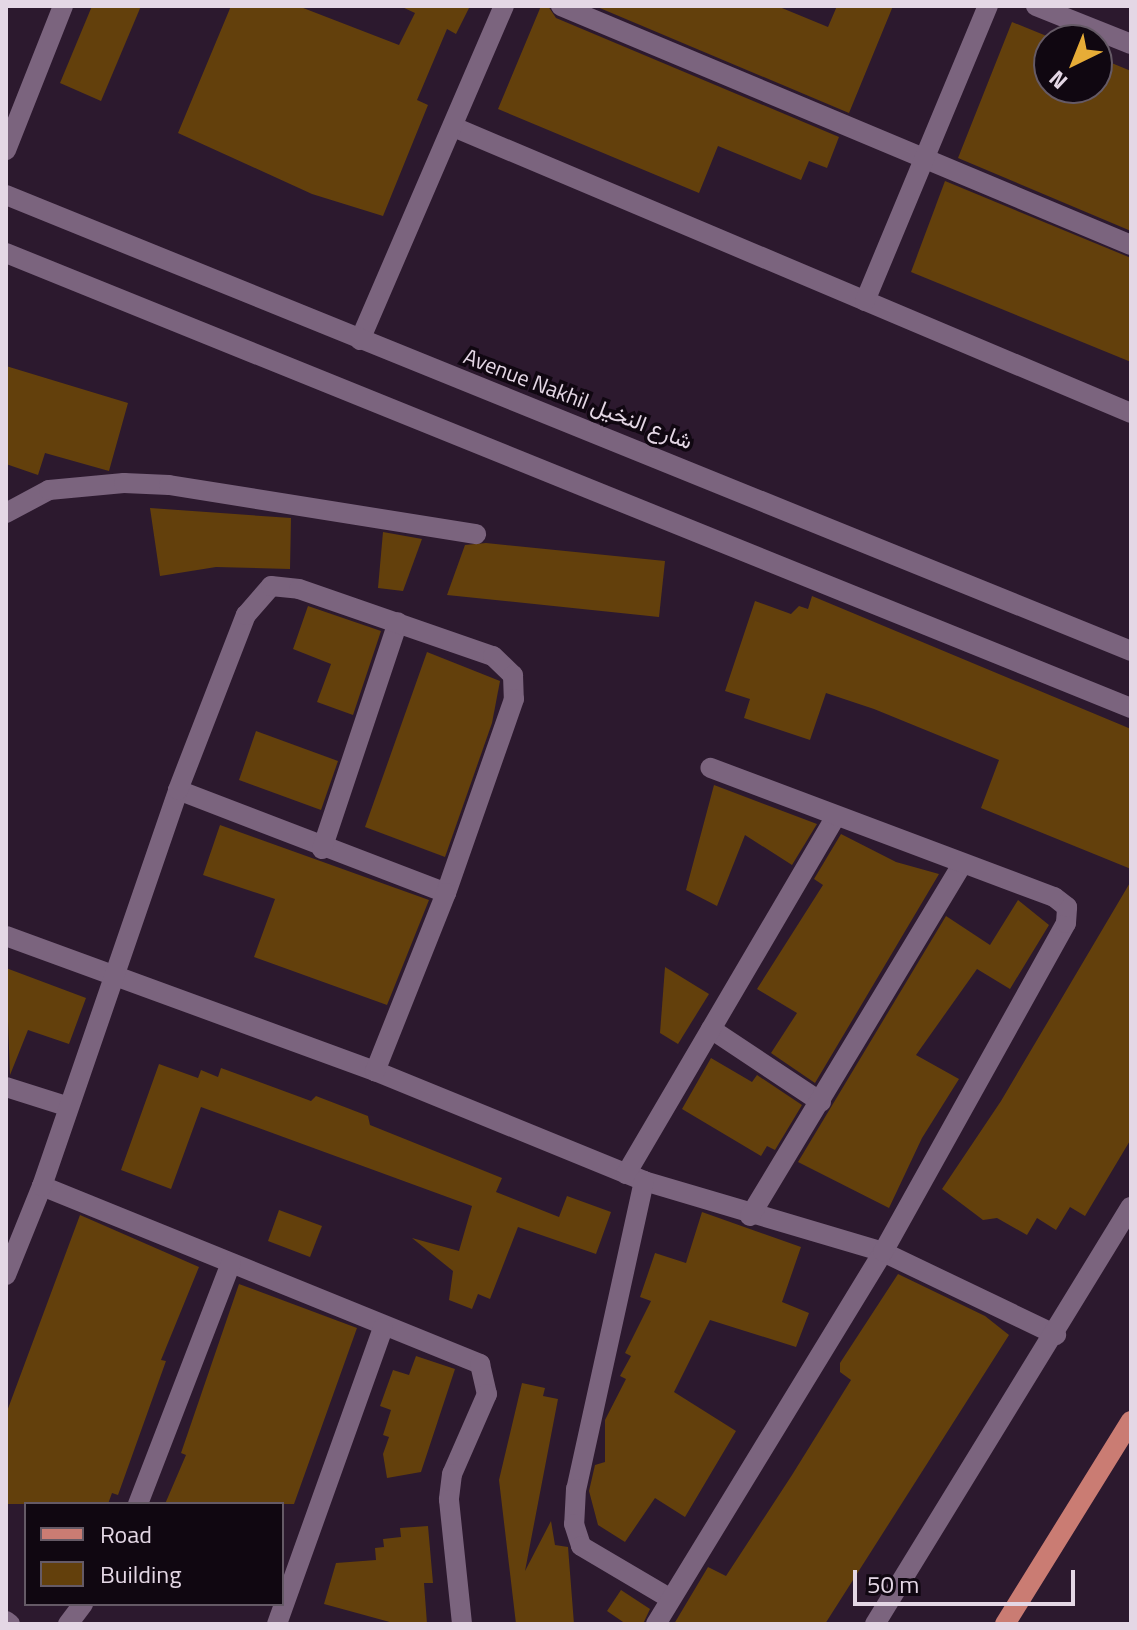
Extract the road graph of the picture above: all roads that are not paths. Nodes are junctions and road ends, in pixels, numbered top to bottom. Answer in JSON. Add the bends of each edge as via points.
{"nodes":[{"id":1,"x":63,"y":6,"type":"edge"},
{"id":2,"x":504,"y":6,"type":"edge"},
{"id":3,"x":561,"y":6,"type":"edge"},
{"id":4,"x":988,"y":6,"type":"edge"},
{"id":5,"x":1036,"y":6,"type":"edge"},
{"id":6,"x":1131,"y":44,"type":"edge"},
{"id":7,"x":456,"y":128,"type":"junction"},
{"id":8,"x":6,"y":150,"type":"edge"},
{"id":9,"x":922,"y":156,"type":"junction"},
{"id":10,"x":6,"y":195,"type":"edge"},
{"id":11,"x":1131,"y":245,"type":"edge"},
{"id":12,"x":6,"y":253,"type":"edge"},
{"id":13,"x":865,"y":301,"type":"junction"},
{"id":14,"x":360,"y":340,"type":"junction"},
{"id":15,"x":1131,"y":413,"type":"edge"},
{"id":16,"x":6,"y":513,"type":"edge"},
{"id":17,"x":476,"y":534,"type":"dead end"},
{"id":18,"x":398,"y":622,"type":"junction"},
{"id":19,"x":1131,"y":651,"type":"edge"},
{"id":20,"x":1131,"y":708,"type":"edge"},
{"id":21,"x":710,"y":768,"type":"dead end"},
{"id":22,"x":178,"y":790,"type":"junction"},
{"id":23,"x":835,"y":818,"type":"junction"},
{"id":24,"x":322,"y":849,"type":"junction"},
{"id":25,"x":962,"y":865,"type":"junction"},
{"id":26,"x":446,"y":893,"type":"junction"},
{"id":27,"x":6,"y":936,"type":"edge"},
{"id":28,"x":115,"y":976,"type":"junction"},
{"id":29,"x":711,"y":1029,"type":"junction"},
{"id":30,"x":375,"y":1071,"type":"junction"},
{"id":31,"x":6,"y":1087,"type":"edge"},
{"id":32,"x":821,"y":1102,"type":"junction"},
{"id":33,"x":66,"y":1106,"type":"junction"},
{"id":34,"x":635,"y":1177,"type":"junction"},
{"id":35,"x":42,"y":1186,"type":"junction"},
{"id":36,"x":1131,"y":1207,"type":"edge"},
{"id":37,"x":750,"y":1216,"type":"junction"},
{"id":38,"x":883,"y":1252,"type":"junction"},
{"id":39,"x":231,"y":1263,"type":"junction"},
{"id":40,"x":6,"y":1275,"type":"edge"},
{"id":41,"x":383,"y":1328,"type":"junction"},
{"id":42,"x":1056,"y":1335,"type":"junction"},
{"id":43,"x":1131,"y":1421,"type":"edge"},
{"id":44,"x":139,"y":1502,"type":"edge"},
{"id":45,"x":671,"y":1599,"type":"junction"},
{"id":46,"x":284,"y":1604,"type":"edge"},
{"id":47,"x":82,"y":1606,"type":"edge"},
{"id":48,"x":68,"y":1624,"type":"edge"},
{"id":49,"x":462,"y":1624,"type":"edge"},
{"id":50,"x":656,"y":1624,"type":"edge"},
{"id":51,"x":875,"y":1624,"type":"edge"},
{"id":52,"x":1005,"y":1624,"type":"edge"}],
"edges":[{"from":1,"to":8,"type":"street"},
{"from":2,"to":7,"type":"street"},
{"from":3,"to":9,"type":"street"},
{"from":4,"to":9,"type":"street"},
{"from":5,"to":6,"type":"street"},
{"from":7,"to":13,"type":"street"},
{"from":7,"to":14,"type":"street"},
{"from":9,"to":11,"type":"street"},
{"from":9,"to":13,"type":"street"},
{"from":10,"to":14,"type":"street","name":"Avenue Nakhil شارع النخيل"},
{"from":12,"to":20,"type":"street"},
{"from":13,"to":15,"type":"street"},
{"from":14,"to":19,"type":"street","name":"Avenue Nakhil شارع النخيل","via":[[723,481]]},
{"from":16,"to":17,"type":"street","via":[[49,490],[169,485]]},
{"from":18,"to":22,"type":"street","via":[[299,589],[271,586],[246,615]]},
{"from":18,"to":24,"type":"street"},
{"from":18,"to":26,"type":"street","via":[[493,656],[513,675],[514,699]]},
{"from":21,"to":23,"type":"street"},
{"from":22,"to":24,"type":"street"},
{"from":22,"to":28,"type":"street"},
{"from":23,"to":25,"type":"street"},
{"from":23,"to":29,"type":"street"},
{"from":24,"to":26,"type":"street"},
{"from":25,"to":32,"type":"street"},
{"from":25,"to":38,"type":"street","via":[[1054,897],[1067,907],[1066,923]]},
{"from":26,"to":30,"type":"street"},
{"from":27,"to":28,"type":"street"},
{"from":28,"to":30,"type":"street"},
{"from":28,"to":33,"type":"street"},
{"from":29,"to":32,"type":"street"},
{"from":29,"to":34,"type":"street"},
{"from":30,"to":34,"type":"street"},
{"from":31,"to":33,"type":"street"},
{"from":32,"to":37,"type":"street"},
{"from":33,"to":35,"type":"street"},
{"from":34,"to":37,"type":"street"},
{"from":34,"to":45,"type":"street","via":[[576,1489],[574,1524],[581,1546]]},
{"from":35,"to":39,"type":"street"},
{"from":35,"to":40,"type":"street"},
{"from":36,"to":42,"type":"street"},
{"from":37,"to":38,"type":"street"},
{"from":38,"to":42,"type":"street"},
{"from":38,"to":45,"type":"street"},
{"from":39,"to":41,"type":"street"},
{"from":39,"to":44,"type":"street"},
{"from":41,"to":46,"type":"street"},
{"from":41,"to":49,"type":"street","via":[[472,1358],[485,1374],[487,1394],[452,1474],[449,1500]]},
{"from":42,"to":51,"type":"street"},
{"from":43,"to":52,"type":"main road"},
{"from":45,"to":50,"type":"street"},
{"from":47,"to":48,"type":"street"}]}
